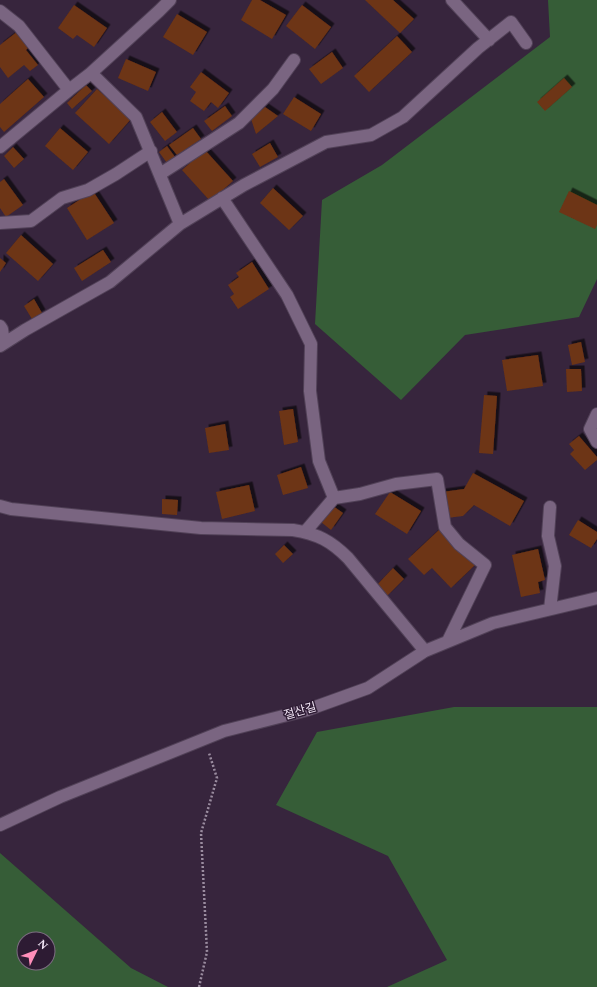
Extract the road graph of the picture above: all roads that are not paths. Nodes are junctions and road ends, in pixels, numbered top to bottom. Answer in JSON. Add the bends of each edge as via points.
{"nodes":[{"id":1,"x":170,"y":0,"type":"edge"},
{"id":2,"x":452,"y":0,"type":"edge"},
{"id":3,"x":0,"y":11,"type":"edge"},
{"id":4,"x":489,"y":40,"type":"junction"},
{"id":5,"x":526,"y":43,"type":"dead end"},
{"id":6,"x":294,"y":60,"type":"dead end"},
{"id":7,"x":91,"y":73,"type":"junction"},
{"id":8,"x":69,"y":90,"type":"junction"},
{"id":9,"x":0,"y":147,"type":"edge"},
{"id":10,"x":151,"y":151,"type":"junction"},
{"id":11,"x":160,"y":174,"type":"junction"},
{"id":12,"x":222,"y":198,"type":"junction"},
{"id":13,"x":0,"y":222,"type":"edge"},
{"id":14,"x":180,"y":224,"type":"junction"},
{"id":15,"x":0,"y":326,"type":"edge"},
{"id":16,"x":2,"y":345,"type":"edge"},
{"id":17,"x":597,"y":414,"type":"edge"},
{"id":18,"x":597,"y":442,"type":"edge"},
{"id":19,"x":334,"y":498,"type":"junction"},
{"id":20,"x":0,"y":506,"type":"edge"},
{"id":21,"x":550,"y":507,"type":"dead end"},
{"id":22,"x":305,"y":532,"type":"junction"},
{"id":23,"x":597,"y":598,"type":"edge"},
{"id":24,"x":550,"y":610,"type":"junction"},
{"id":25,"x":448,"y":641,"type":"junction"},
{"id":26,"x":425,"y":651,"type":"junction"},
{"id":27,"x":0,"y":825,"type":"edge"}],
"edges":[{"from":1,"to":7,"type":"street"},
{"from":2,"to":4,"type":"street"},
{"from":3,"to":8,"type":"street","via":[[19,26]]},
{"from":4,"to":5,"type":"street","via":[[511,22]]},
{"from":4,"to":12,"type":"street","via":[[403,117],[371,135],[326,142]]},
{"from":6,"to":11,"type":"street","via":[[273,89],[239,123]]},
{"from":7,"to":8,"type":"street"},
{"from":7,"to":10,"type":"street","via":[[136,117]]},
{"from":8,"to":9,"type":"street"},
{"from":10,"to":11,"type":"street"},
{"from":10,"to":13,"type":"street","via":[[88,190],[62,198],[30,221]]},
{"from":11,"to":14,"type":"street"},
{"from":12,"to":14,"type":"street"},
{"from":12,"to":19,"type":"street","via":[[287,295],[311,344],[310,391],[319,461]]},
{"from":14,"to":16,"type":"street","via":[[110,282]]},
{"from":15,"to":16,"type":"street"},
{"from":17,"to":18,"type":"street","via":[[590,429]]},
{"from":19,"to":22,"type":"street"},
{"from":19,"to":25,"type":"street","via":[[396,484],[437,479],[445,526],[460,544],[485,565]]},
{"from":20,"to":22,"type":"street","via":[[201,528]]},
{"from":21,"to":24,"type":"street","via":[[548,536],[555,566]]},
{"from":22,"to":26,"type":"street","via":[[336,546]]},
{"from":23,"to":24,"type":"street","name":"절산길"},
{"from":24,"to":25,"type":"street","name":"절산길","via":[[493,623]]},
{"from":25,"to":26,"type":"street","name":"절산길"},
{"from":26,"to":27,"type":"street","name":"절산길","via":[[368,688],[307,710],[205,739],[60,797]]}]}
